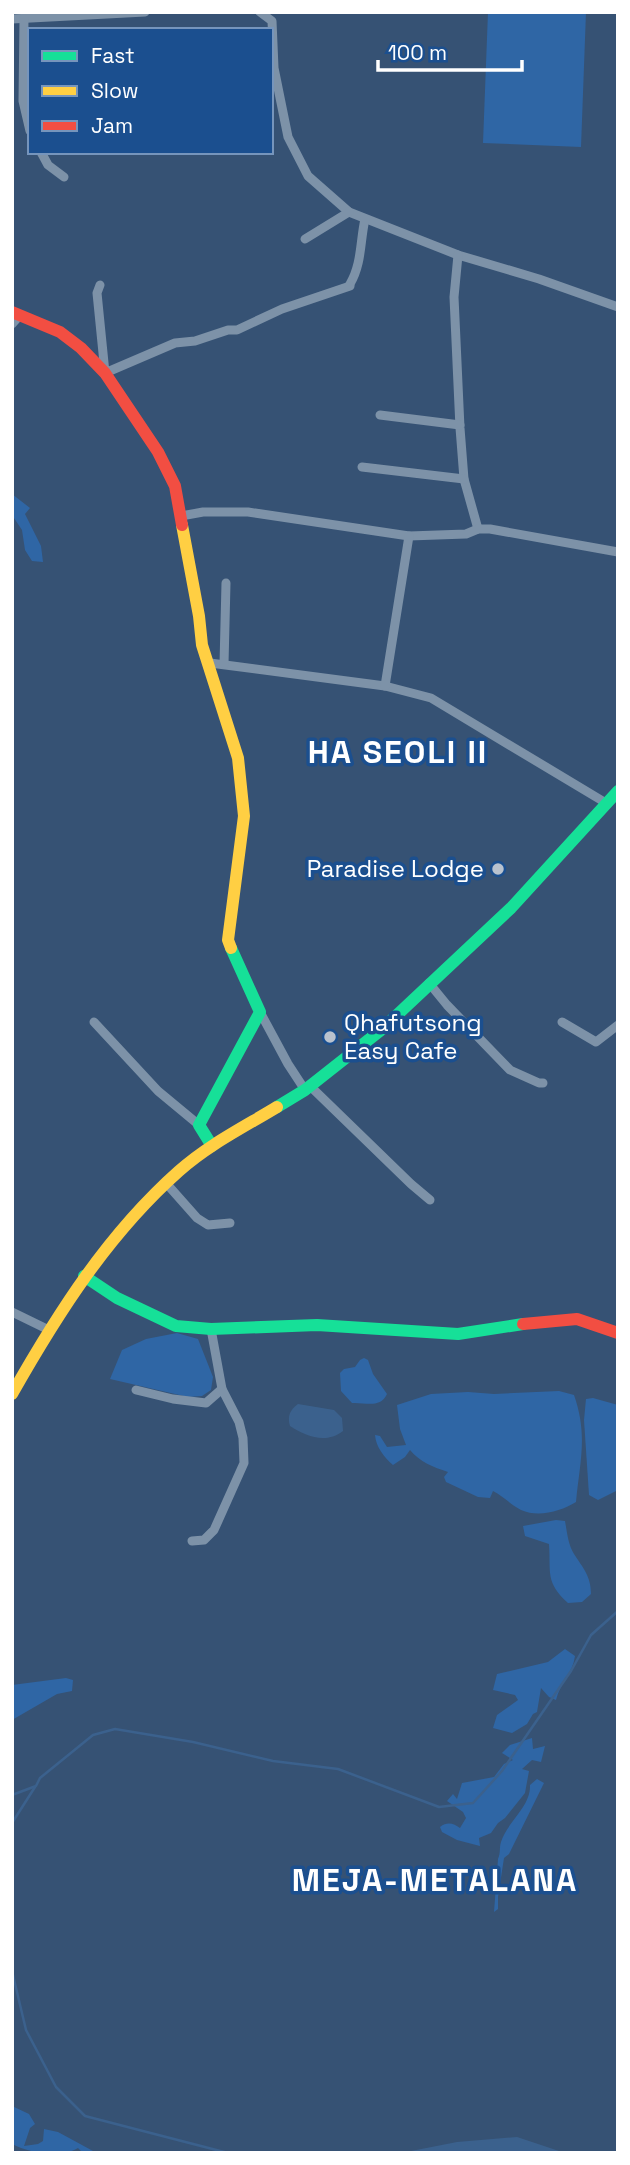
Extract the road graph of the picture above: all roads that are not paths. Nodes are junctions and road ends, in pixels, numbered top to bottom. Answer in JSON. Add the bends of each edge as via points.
{"nodes":[{"id":1,"x":145,"y":12,"type":"edge"},
{"id":2,"x":260,"y":12,"type":"edge"},
{"id":3,"x":12,"y":19,"type":"edge"},
{"id":4,"x":24,"y":19,"type":"junction"},
{"id":5,"x":272,"y":28,"type":"edge"},
{"id":6,"x":273,"y":44,"type":"edge"},
{"id":7,"x":28,"y":122,"type":"edge"},
{"id":8,"x":42,"y":154,"type":"edge"},
{"id":9,"x":64,"y":177,"type":"dead end"},
{"id":10,"x":349,"y":212,"type":"junction"},
{"id":11,"x":365,"y":219,"type":"junction"},
{"id":12,"x":305,"y":239,"type":"dead end"},
{"id":13,"x":458,"y":255,"type":"junction"},
{"id":14,"x":100,"y":285,"type":"dead end"},
{"id":15,"x":618,"y":307,"type":"edge"},
{"id":16,"x":15,"y":317,"type":"edge"},
{"id":17,"x":105,"y":373,"type":"junction"},
{"id":18,"x":380,"y":415,"type":"dead end"},
{"id":19,"x":460,"y":425,"type":"junction"},
{"id":20,"x":362,"y":467,"type":"dead end"},
{"id":21,"x":464,"y":479,"type":"junction"},
{"id":22,"x":181,"y":516,"type":"junction"},
{"id":23,"x":478,"y":529,"type":"junction"},
{"id":24,"x":409,"y":536,"type":"junction"},
{"id":25,"x":618,"y":552,"type":"edge"},
{"id":26,"x":226,"y":583,"type":"dead end"},
{"id":27,"x":209,"y":663,"type":"junction"},
{"id":28,"x":224,"y":664,"type":"junction"},
{"id":29,"x":385,"y":686,"type":"junction"},
{"id":30,"x":618,"y":791,"type":"edge"},
{"id":31,"x":606,"y":803,"type":"junction"},
{"id":32,"x":429,"y":983,"type":"junction"},
{"id":33,"x":260,"y":1012,"type":"junction"},
{"id":34,"x":94,"y":1022,"type":"dead end"},
{"id":35,"x":562,"y":1022,"type":"dead end"},
{"id":36,"x":618,"y":1025,"type":"edge"},
{"id":37,"x":544,"y":1083,"type":"dead end"},
{"id":38,"x":308,"y":1088,"type":"junction"},
{"id":39,"x":199,"y":1125,"type":"junction"},
{"id":40,"x":212,"y":1146,"type":"junction"},
{"id":41,"x":166,"y":1184,"type":"junction"},
{"id":42,"x":430,"y":1200,"type":"dead end"},
{"id":43,"x":230,"y":1223,"type":"dead end"},
{"id":44,"x":84,"y":1276,"type":"junction"},
{"id":45,"x":12,"y":1312,"type":"edge"},
{"id":46,"x":211,"y":1329,"type":"junction"},
{"id":47,"x":49,"y":1330,"type":"junction"},
{"id":48,"x":618,"y":1333,"type":"edge"},
{"id":49,"x":17,"y":1374,"type":"edge"},
{"id":50,"x":222,"y":1389,"type":"junction"},
{"id":51,"x":136,"y":1390,"type":"dead end"},
{"id":52,"x":12,"y":1394,"type":"edge"},
{"id":53,"x":192,"y":1541,"type":"dead end"}],
"edges":[{"from":1,"to":4,"type":"street"},
{"from":2,"to":5,"type":"street","via":[[272,21]]},
{"from":3,"to":4,"type":"street"},
{"from":4,"to":7,"type":"street","via":[[23,101]]},
{"from":6,"to":10,"type":"street","via":[[288,137],[309,176]]},
{"from":8,"to":9,"type":"street"},
{"from":10,"to":11,"type":"street"},
{"from":10,"to":12,"type":"street"},
{"from":11,"to":13,"type":"street"},
{"from":11,"to":17,"type":"street","via":[[358,270],[350,285],[237,330],[175,343]]},
{"from":13,"to":15,"type":"street"},
{"from":13,"to":19,"type":"street","via":[[454,297]]},
{"from":14,"to":17,"type":"street"},
{"from":16,"to":17,"type":"street","via":[[60,332]]},
{"from":17,"to":22,"type":"street","via":[[158,452],[175,486]]},
{"from":18,"to":19,"type":"street"},
{"from":19,"to":21,"type":"street"},
{"from":20,"to":21,"type":"street"},
{"from":21,"to":23,"type":"street"},
{"from":22,"to":24,"type":"street","via":[[248,512]]},
{"from":22,"to":27,"type":"street","via":[[202,645]]},
{"from":23,"to":24,"type":"street","via":[[466,534]]},
{"from":23,"to":25,"type":"street"},
{"from":24,"to":29,"type":"street"},
{"from":26,"to":28,"type":"street"},
{"from":27,"to":28,"type":"street"},
{"from":27,"to":33,"type":"street","via":[[238,758],[244,816],[228,940]]},
{"from":28,"to":29,"type":"street"},
{"from":29,"to":31,"type":"street","via":[[431,698]]},
{"from":30,"to":31,"type":"street"},
{"from":31,"to":32,"type":"street","via":[[511,908]]},
{"from":32,"to":37,"type":"street","via":[[510,1070]]},
{"from":32,"to":38,"type":"street","via":[[381,1030]]},
{"from":33,"to":38,"type":"street","via":[[288,1064]]},
{"from":33,"to":39,"type":"street"},
{"from":34,"to":39,"type":"street","via":[[158,1091]]},
{"from":35,"to":36,"type":"street","via":[[596,1042]]},
{"from":38,"to":40,"type":"street"},
{"from":38,"to":42,"type":"street"},
{"from":39,"to":40,"type":"street"},
{"from":40,"to":41,"type":"street"},
{"from":41,"to":43,"type":"street","via":[[208,1225]]},
{"from":41,"to":44,"type":"street"},
{"from":44,"to":46,"type":"street","via":[[117,1298],[176,1326]]},
{"from":44,"to":47,"type":"street"},
{"from":45,"to":47,"type":"street"},
{"from":46,"to":48,"type":"street","via":[[317,1325],[458,1334],[577,1319]]},
{"from":46,"to":50,"type":"street"},
{"from":47,"to":49,"type":"street"},
{"from":49,"to":52,"type":"street"},
{"from":50,"to":51,"type":"street","via":[[206,1404]]},
{"from":50,"to":53,"type":"street","via":[[242,1433],[244,1463],[214,1530],[204,1540]]}]}
